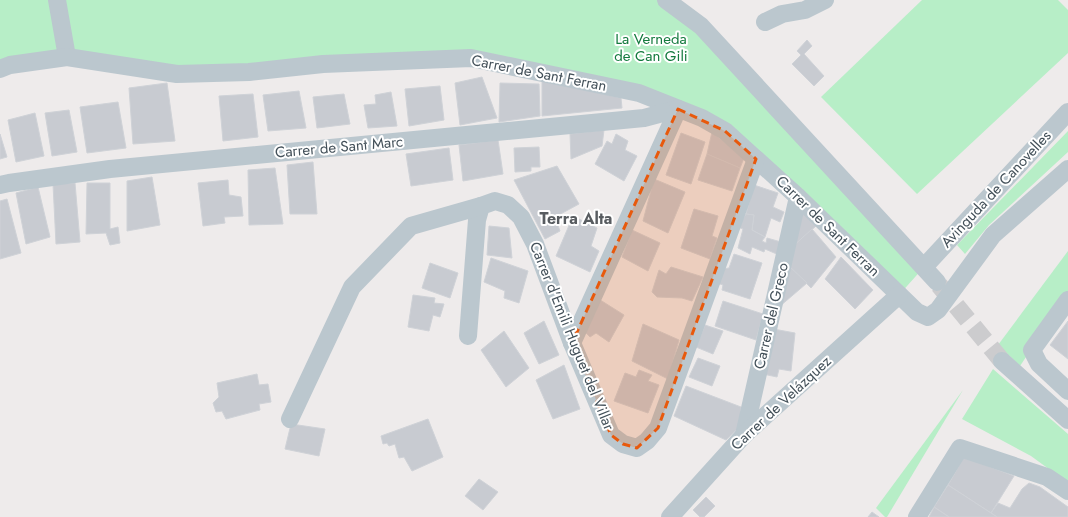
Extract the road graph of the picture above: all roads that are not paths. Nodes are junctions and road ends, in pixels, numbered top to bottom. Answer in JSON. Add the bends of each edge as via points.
{"nodes":[{"id":1,"x":57,"y":0,"type":"edge"},
{"id":2,"x":666,"y":0,"type":"edge"},
{"id":3,"x":825,"y":0,"type":"edge"},
{"id":4,"x":765,"y":22,"type":"dead end"},
{"id":5,"x":67,"y":56,"type":"junction"},
{"id":6,"x":0,"y":69,"type":"edge"},
{"id":7,"x":678,"y":110,"type":"junction"},
{"id":8,"x":1068,"y":112,"type":"edge"},
{"id":9,"x":756,"y":159,"type":"junction"},
{"id":10,"x":1068,"y":169,"type":"edge"},
{"id":11,"x":0,"y":185,"type":"edge"},
{"id":12,"x":798,"y":197,"type":"junction"},
{"id":13,"x":481,"y":206,"type":"junction"},
{"id":14,"x":924,"y":267,"type":"junction"},
{"id":15,"x":937,"y":282,"type":"tunnel mouth"},
{"id":16,"x":899,"y":294,"type":"junction"},
{"id":17,"x":1068,"y":300,"type":"edge"},
{"id":18,"x":468,"y":336,"type":"dead end"},
{"id":19,"x":572,"y":343,"type":"junction"},
{"id":20,"x":1002,"y":361,"type":"tunnel mouth"},
{"id":21,"x":1068,"y":391,"type":"edge"},
{"id":22,"x":290,"y":419,"type":"dead end"},
{"id":23,"x":1068,"y":420,"type":"edge"},
{"id":24,"x":744,"y":435,"type":"junction"},
{"id":25,"x":1068,"y":491,"type":"edge"},
{"id":26,"x":670,"y":517,"type":"edge"},
{"id":27,"x":917,"y":517,"type":"edge"}],
"edges":[{"from":1,"to":5,"type":"street"},
{"from":2,"to":14,"type":"street","via":[[701,26]]},
{"from":3,"to":4,"type":"street","via":[[805,10],[782,14]]},
{"from":5,"to":6,"type":"street","name":"Carrer de Sant Ferran"},
{"from":5,"to":7,"type":"street","name":"Carrer de Sant Ferran","via":[[177,74],[250,72],[323,64],[471,58],[639,93]]},
{"from":7,"to":9,"type":"street","name":"Carrer de Sant Ferran","via":[[702,118],[725,131]]},
{"from":7,"to":11,"type":"street","name":"Carrer de Sant Marc","via":[[644,118],[110,169]]},
{"from":7,"to":19,"type":"street"},
{"from":8,"to":14,"type":"street","name":"Avinguda de Canovelles"},
{"from":9,"to":12,"type":"street","name":"Carrer de Sant Ferran"},
{"from":9,"to":19,"type":"street","name":"Carrer d'Emili Huguet del Villar","via":[[658,428],[637,448],[623,444],[611,435]]},
{"from":10,"to":16,"type":"street","name":"Carrer de Sant Ferran","via":[[993,235],[938,310],[928,317],[917,312]]},
{"from":12,"to":16,"type":"street","name":"Carrer de Sant Ferran"},
{"from":12,"to":24,"type":"street","name":"Carrer del Greco"},
{"from":13,"to":18,"type":"street","via":[[477,220]]},
{"from":13,"to":19,"type":"street","name":"Carrer d'Emili Huguet del Villar","via":[[495,201],[508,205],[521,217],[535,244]]},
{"from":13,"to":22,"type":"street","name":"Carrer d'Emili Huguet del Villar","via":[[411,226],[352,287]]},
{"from":14,"to":15,"type":"street"},
{"from":16,"to":24,"type":"street","name":"Carrer de Velázquez"},
{"from":17,"to":21,"type":"street","via":[[1032,350],[1039,364]]},
{"from":20,"to":23,"type":"street"},
{"from":24,"to":26,"type":"street","name":"Carrer de Velázquez"},
{"from":25,"to":27,"type":"street","via":[[1047,477],[960,448]]}]}
